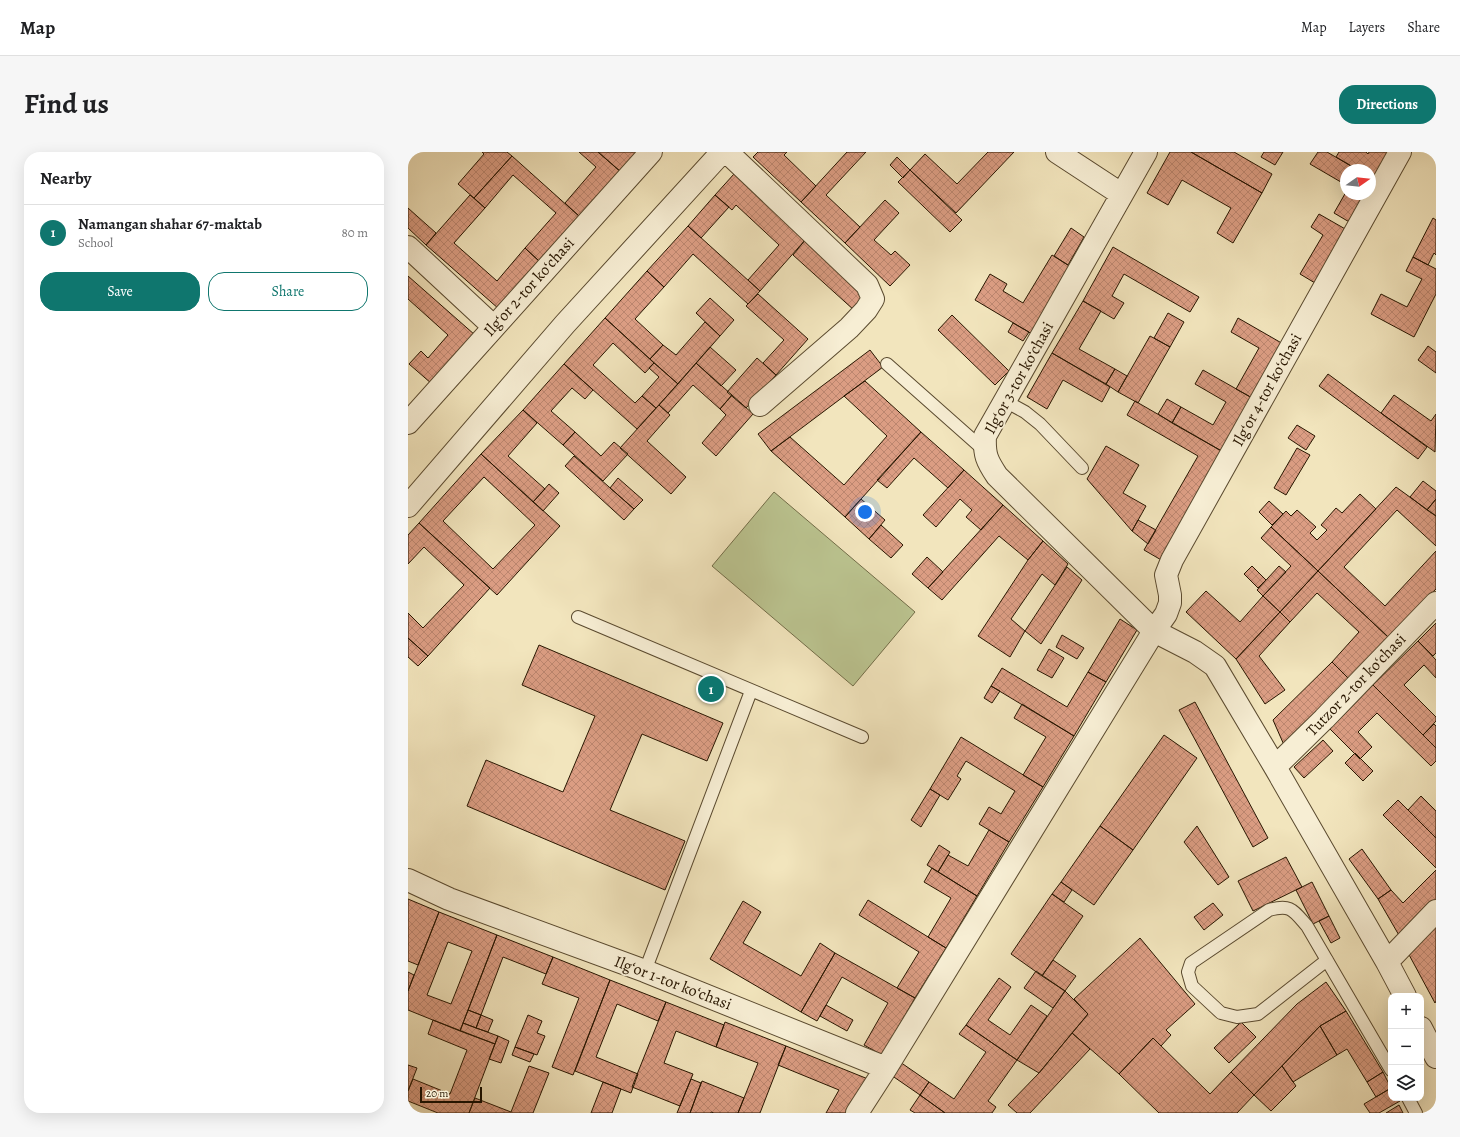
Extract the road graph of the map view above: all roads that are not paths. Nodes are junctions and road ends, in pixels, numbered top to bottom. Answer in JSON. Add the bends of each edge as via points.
{"nodes":[{"id":1,"x":651,"y":152,"type":"edge"},
{"id":2,"x":722,"y":152,"type":"edge"},
{"id":3,"x":727,"y":152,"type":"edge"},
{"id":4,"x":1057,"y":152,"type":"edge"},
{"id":5,"x":1146,"y":152,"type":"edge"},
{"id":6,"x":1400,"y":152,"type":"edge"},
{"id":7,"x":1121,"y":194,"type":"junction"},
{"id":8,"x":408,"y":247,"type":"edge"},
{"id":9,"x":494,"y":327,"type":"junction"},
{"id":10,"x":887,"y":364,"type":"dead end"},
{"id":11,"x":1005,"y":400,"type":"junction"},
{"id":12,"x":760,"y":405,"type":"dead end"},
{"id":13,"x":408,"y":423,"type":"edge"},
{"id":14,"x":984,"y":450,"type":"junction"},
{"id":15,"x":1082,"y":468,"type":"dead end"},
{"id":16,"x":408,"y":506,"type":"edge"},
{"id":17,"x":1436,"y":604,"type":"edge"},
{"id":18,"x":578,"y":617,"type":"dead end"},
{"id":19,"x":1154,"y":631,"type":"junction"},
{"id":20,"x":751,"y":691,"type":"junction"},
{"id":21,"x":862,"y":737,"type":"dead end"},
{"id":22,"x":1275,"y":767,"type":"junction"},
{"id":23,"x":408,"y":880,"type":"edge"},
{"id":24,"x":1436,"y":911,"type":"edge"},
{"id":25,"x":1327,"y":960,"type":"junction"},
{"id":26,"x":1387,"y":962,"type":"junction"},
{"id":27,"x":645,"y":971,"type":"junction"},
{"id":28,"x":1403,"y":993,"type":"edge"},
{"id":29,"x":1422,"y":1029,"type":"edge"},
{"id":30,"x":1436,"y":1057,"type":"edge"},
{"id":31,"x":1388,"y":1065,"type":"edge"},
{"id":32,"x":886,"y":1068,"type":"junction"},
{"id":33,"x":1410,"y":1101,"type":"edge"},
{"id":34,"x":857,"y":1113,"type":"edge"},
{"id":35,"x":1416,"y":1113,"type":"edge"}],
"edges":[{"from":1,"to":9,"type":"street","name":"Ilgʻor 2-tor koʻchasi"},
{"from":2,"to":16,"type":"street","via":[[565,324]]},
{"from":3,"to":12,"type":"street","via":[[867,285],[873,299],[849,328]]},
{"from":4,"to":7,"type":"street"},
{"from":5,"to":7,"type":"street","name":"Ilgʻor 3-tor koʻchasi"},
{"from":6,"to":19,"type":"street","name":"Ilgʻor 4-tor koʻchasi","via":[[1172,560],[1166,575],[1170,603]]},
{"from":7,"to":11,"type":"street","name":"Ilgʻor 3-tor koʻchasi"},
{"from":8,"to":9,"type":"street"},
{"from":9,"to":13,"type":"street","name":"Ilgʻor 2-tor koʻchasi"},
{"from":10,"to":14,"type":"lane"},
{"from":11,"to":14,"type":"street","name":"Ilgʻor 3-tor koʻchasi","via":[[985,436]]},
{"from":11,"to":15,"type":"lane","via":[[1040,424]]},
{"from":14,"to":19,"type":"street","name":"Ilgʻor 3-tor koʻchasi","via":[[987,461],[997,476]]},
{"from":17,"to":22,"type":"street","name":"Tutzor 2-tor koʻchasi"},
{"from":18,"to":20,"type":"lane"},
{"from":19,"to":22,"type":"street","name":"Ilgʻor 3-tor koʻchasi","via":[[1195,652],[1215,666]]},
{"from":19,"to":32,"type":"street","name":"Ilgʻor 4-tor koʻchasi"},
{"from":20,"to":21,"type":"lane"},
{"from":20,"to":27,"type":"lane"},
{"from":22,"to":26,"type":"street","name":"Ilgʻor 3-tor koʻchasi"},
{"from":23,"to":27,"type":"street","name":"Ilgʻor 1-tor koʻchasi","via":[[449,899]]},
{"from":24,"to":26,"type":"street"},
{"from":25,"to":25,"type":"lane","via":[[1307,926],[1293,911],[1281,907],[1269,910],[1191,963],[1188,972],[1192,986],[1221,1013],[1237,1017],[1258,1014]]},
{"from":25,"to":31,"type":"lane"},
{"from":26,"to":28,"type":"street","name":"Ilgʻor 3-tor koʻchasi"},
{"from":27,"to":32,"type":"street","name":"Ilgʻor 1-tor koʻchasi"},
{"from":29,"to":30,"type":"street"},
{"from":32,"to":34,"type":"street"},
{"from":33,"to":35,"type":"lane"}]}
